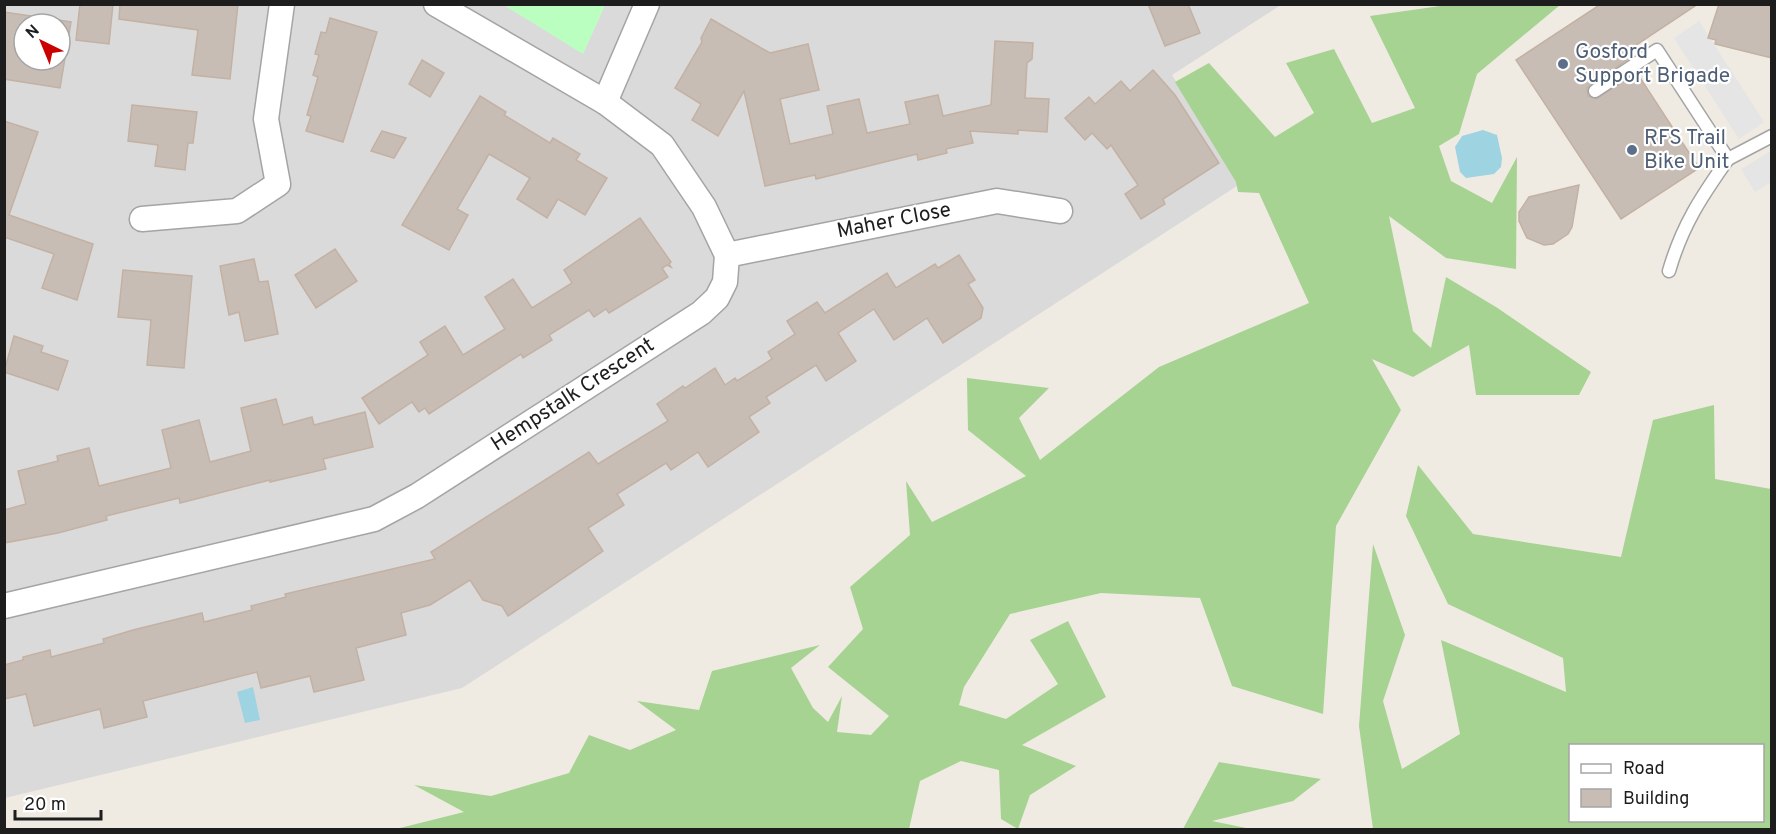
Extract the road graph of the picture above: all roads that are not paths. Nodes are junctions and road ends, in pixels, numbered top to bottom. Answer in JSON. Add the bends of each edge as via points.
{"nodes":[{"id":1,"x":282,"y":4,"type":"edge"},
{"id":2,"x":436,"y":4,"type":"edge"},
{"id":3,"x":647,"y":4,"type":"edge"},
{"id":4,"x":1594,"y":91,"type":"dead end"},
{"id":5,"x":605,"y":102,"type":"junction"},
{"id":6,"x":1772,"y":136,"type":"edge"},
{"id":7,"x":1728,"y":159,"type":"junction"},
{"id":8,"x":1060,"y":211,"type":"dead end"},
{"id":9,"x":142,"y":219,"type":"dead end"},
{"id":10,"x":727,"y":255,"type":"junction"},
{"id":11,"x":1669,"y":271,"type":"dead end"},
{"id":12,"x":4,"y":606,"type":"edge"}],
"edges":[{"from":1,"to":9,"type":"street","via":[[266,119],[278,184],[237,211]]},
{"from":2,"to":5,"type":"street"},
{"from":3,"to":5,"type":"street"},
{"from":4,"to":7,"type":"lane","via":[[1657,50]]},
{"from":5,"to":10,"type":"street","via":[[662,145],[704,207]]},
{"from":6,"to":7,"type":"lane"},
{"from":7,"to":11,"type":"lane","via":[[1692,211],[1678,238]]},
{"from":8,"to":10,"type":"street","name":"Maher Close","via":[[997,201]]},
{"from":10,"to":12,"type":"street","name":"Hempstalk Crescent","via":[[725,282],[717,298],[700,313],[417,496],[375,519]]}]}
